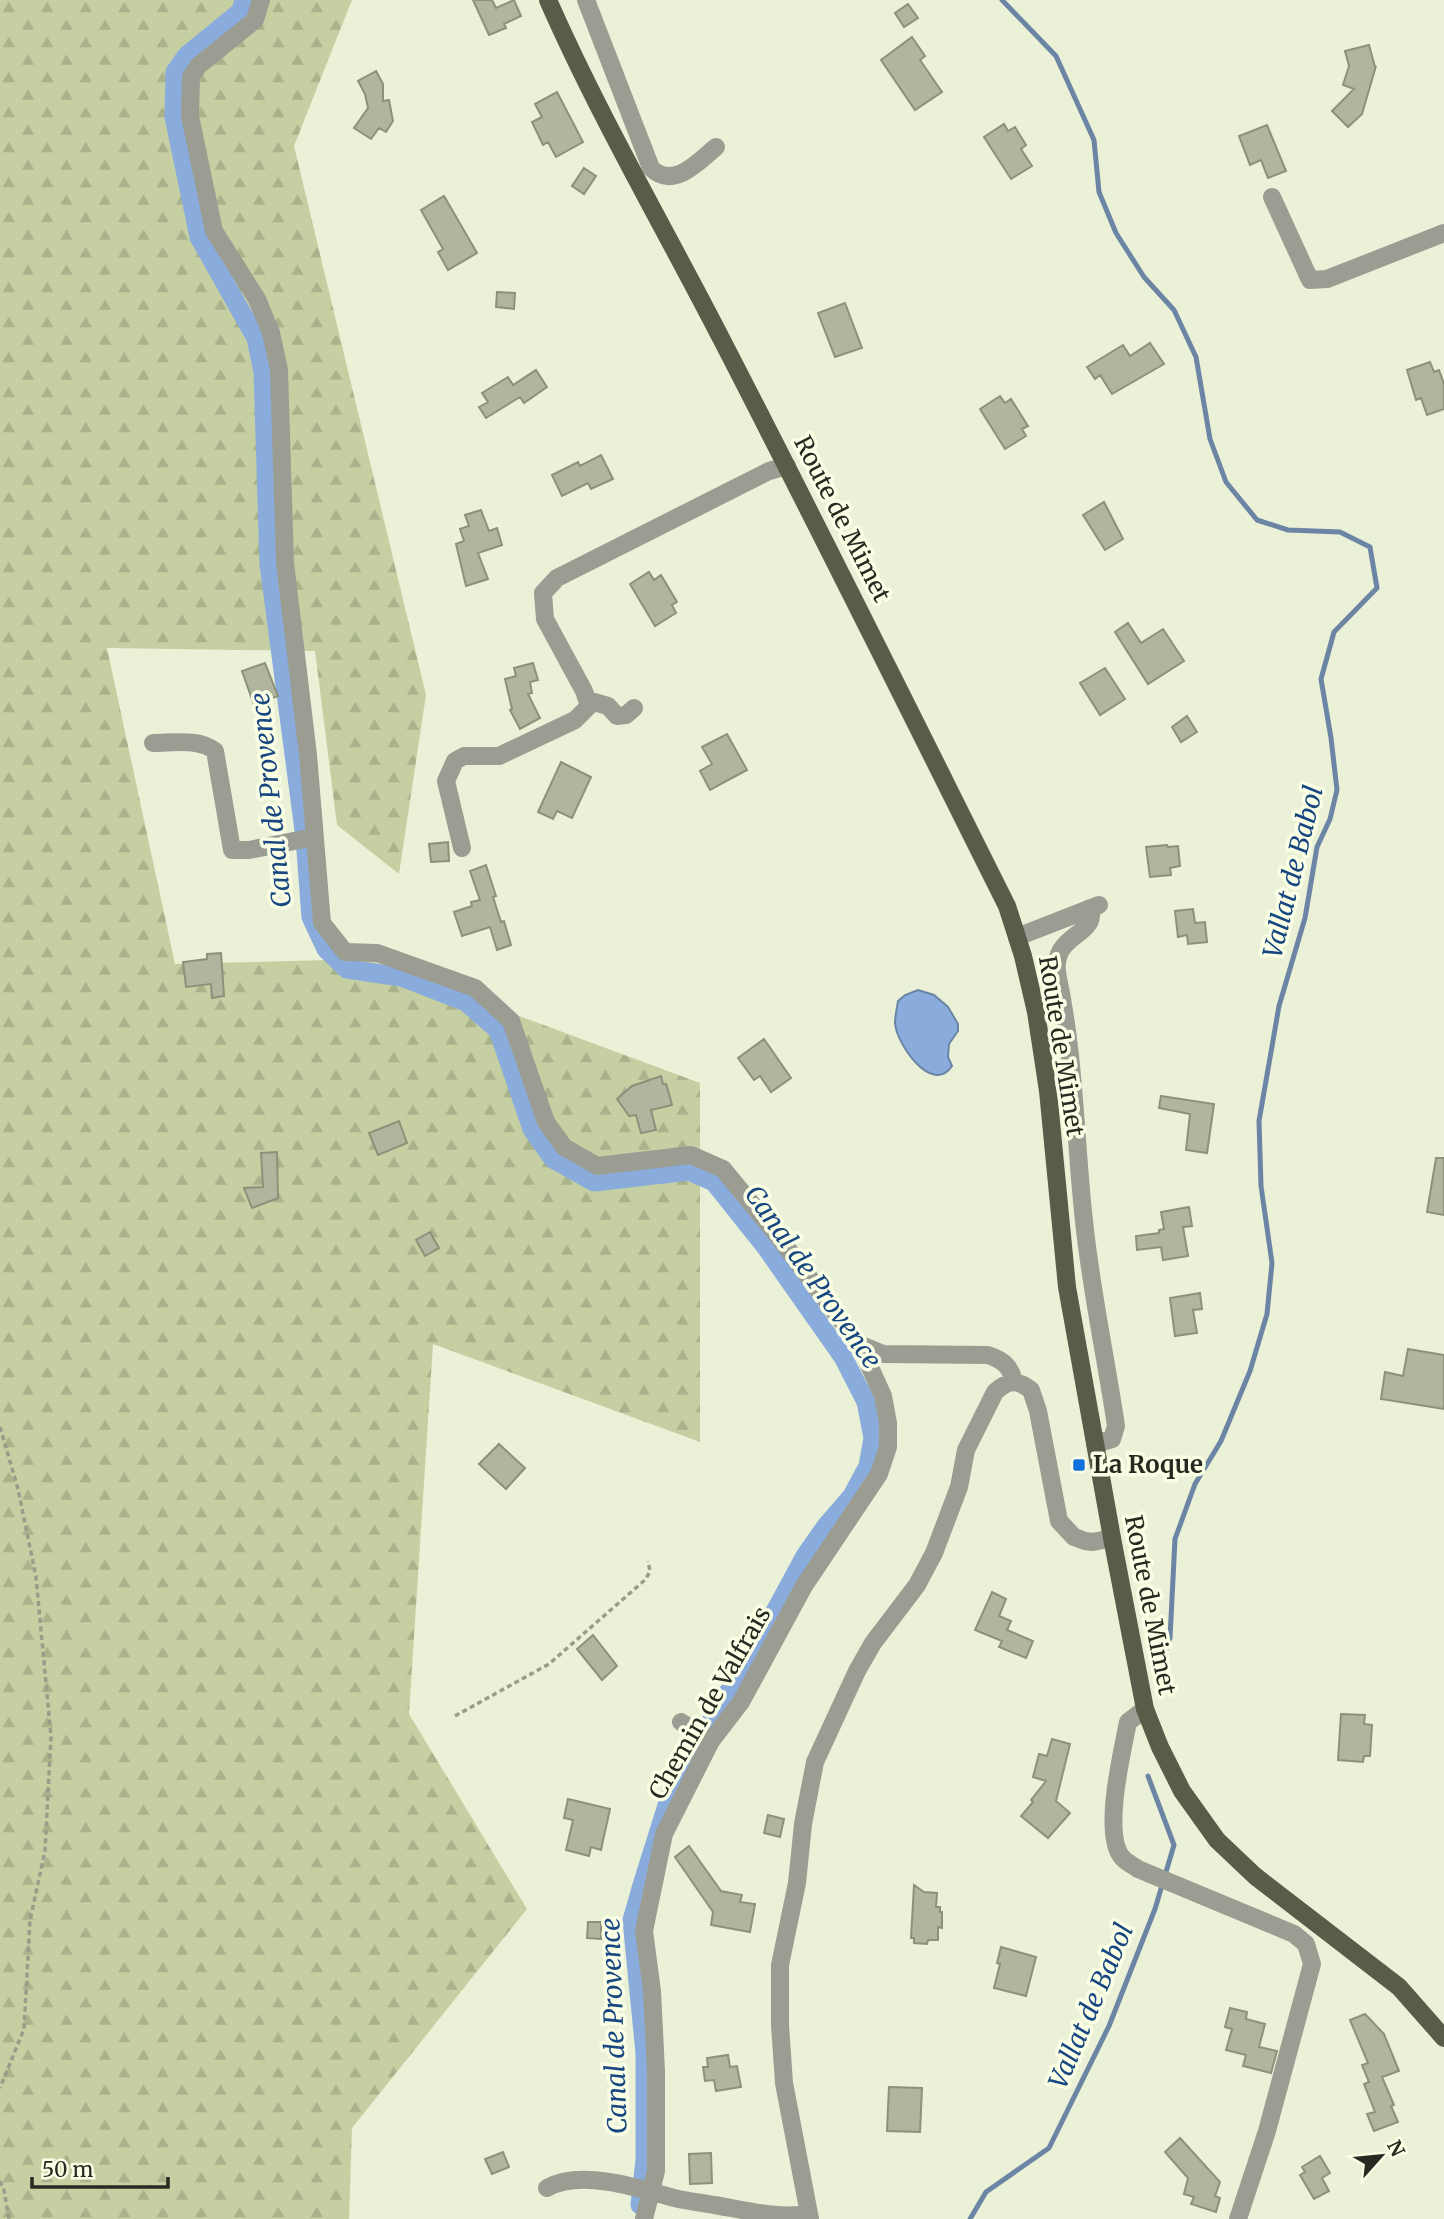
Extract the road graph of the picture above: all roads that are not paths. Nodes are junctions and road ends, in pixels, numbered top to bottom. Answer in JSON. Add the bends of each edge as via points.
{"nodes":[{"id":1,"x":261,"y":0,"type":"edge"},
{"id":2,"x":548,"y":0,"type":"edge"},
{"id":3,"x":586,"y":0,"type":"edge"},
{"id":4,"x":716,"y":147,"type":"dead end"},
{"id":5,"x":1272,"y":197,"type":"dead end"},
{"id":6,"x":1444,"y":233,"type":"edge"},
{"id":7,"x":786,"y":466,"type":"junction"},
{"id":8,"x":587,"y":700,"type":"junction"},
{"id":9,"x":634,"y":708,"type":"dead end"},
{"id":10,"x":153,"y":743,"type":"dead end"},
{"id":11,"x":314,"y":837,"type":"junction"},
{"id":12,"x":462,"y":848,"type":"dead end"},
{"id":13,"x":1017,"y":937,"type":"junction"},
{"id":14,"x":868,"y":1363,"type":"dead end"},
{"id":15,"x":1014,"y":1381,"type":"junction"},
{"id":16,"x":1095,"y":1444,"type":"junction"},
{"id":17,"x":1112,"y":1538,"type":"junction"},
{"id":18,"x":1145,"y":1709,"type":"junction"},
{"id":19,"x":681,"y":1722,"type":"dead end"},
{"id":20,"x":706,"y":1738,"type":"junction"},
{"id":21,"x":1444,"y":2038,"type":"edge"},
{"id":22,"x":547,"y":2188,"type":"dead end"},
{"id":23,"x":646,"y":2189,"type":"junction"},
{"id":24,"x":810,"y":2216,"type":"edge"},
{"id":25,"x":644,"y":2219,"type":"edge"},
{"id":26,"x":1238,"y":2219,"type":"edge"}],
"edges":[{"from":1,"to":11,"type":"street","via":[[255,20],[198,66],[191,77],[190,116],[214,231],[257,299],[279,370],[285,563]]},
{"from":2,"to":7,"type":"main road","name":"Route de Mimet","via":[[606,122]]},
{"from":3,"to":4,"type":"street","via":[[651,168],[667,178],[678,175]]},
{"from":5,"to":6,"type":"street","via":[[1310,280],[1326,279]]},
{"from":7,"to":8,"type":"street","via":[[557,578],[543,593],[545,619]]},
{"from":7,"to":13,"type":"main road","name":"Route de Mimet","via":[[1007,906]]},
{"from":8,"to":9,"type":"street","via":[[608,706],[617,716]]},
{"from":8,"to":12,"type":"street","via":[[589,706],[575,720],[499,756],[455,761],[446,781]]},
{"from":10,"to":11,"type":"street","via":[[188,742],[215,751],[232,850]]},
{"from":11,"to":15,"type":"street","via":[[321,923],[345,952],[377,953],[475,988],[511,1021],[546,1122],[564,1147],[597,1166],[691,1155],[723,1169],[859,1344],[883,1354],[988,1354],[1010,1368]]},
{"from":13,"to":16,"type":"main road","name":"Route de Mimet","via":[[1040,1038],[1067,1287]]},
{"from":13,"to":16,"type":"street","via":[[1094,906],[1091,920],[1062,946],[1056,967],[1076,1112],[1084,1220],[1116,1426],[1112,1439]]},
{"from":14,"to":20,"type":"street","name":"Chemin de Valfrais","via":[[883,1396],[888,1423],[888,1447],[879,1474],[804,1586],[740,1702]]},
{"from":15,"to":17,"type":"street","via":[[1031,1390],[1035,1399],[1059,1521],[1074,1537],[1085,1541]]},
{"from":15,"to":24,"type":"street","via":[[995,1392],[965,1450],[959,1487],[934,1553],[917,1585],[867,1653],[815,1762],[780,1965],[784,2082]]},
{"from":16,"to":17,"type":"main road","name":"Route de Mimet"},
{"from":17,"to":18,"type":"main road","name":"Route de Mimet"},
{"from":18,"to":21,"type":"main road","name":"Route de Mimet","via":[[1182,1791],[1217,1840],[1255,1876],[1399,1987]]},
{"from":18,"to":26,"type":"street","via":[[1128,1723],[1116,1784],[1114,1840],[1122,1858],[1138,1869],[1294,1934],[1306,1944],[1312,1964],[1268,2131]]},
{"from":19,"to":20,"type":"street"},
{"from":20,"to":23,"type":"street","name":"Chemin de Valfrais","via":[[664,1834],[645,1931],[656,2071],[656,2171]]},
{"from":22,"to":23,"type":"street","via":[[573,2179]]},
{"from":23,"to":24,"type":"street","via":[[668,2197],[786,2217]]},
{"from":23,"to":25,"type":"street","name":"Chemin de Valfrais"}]}
